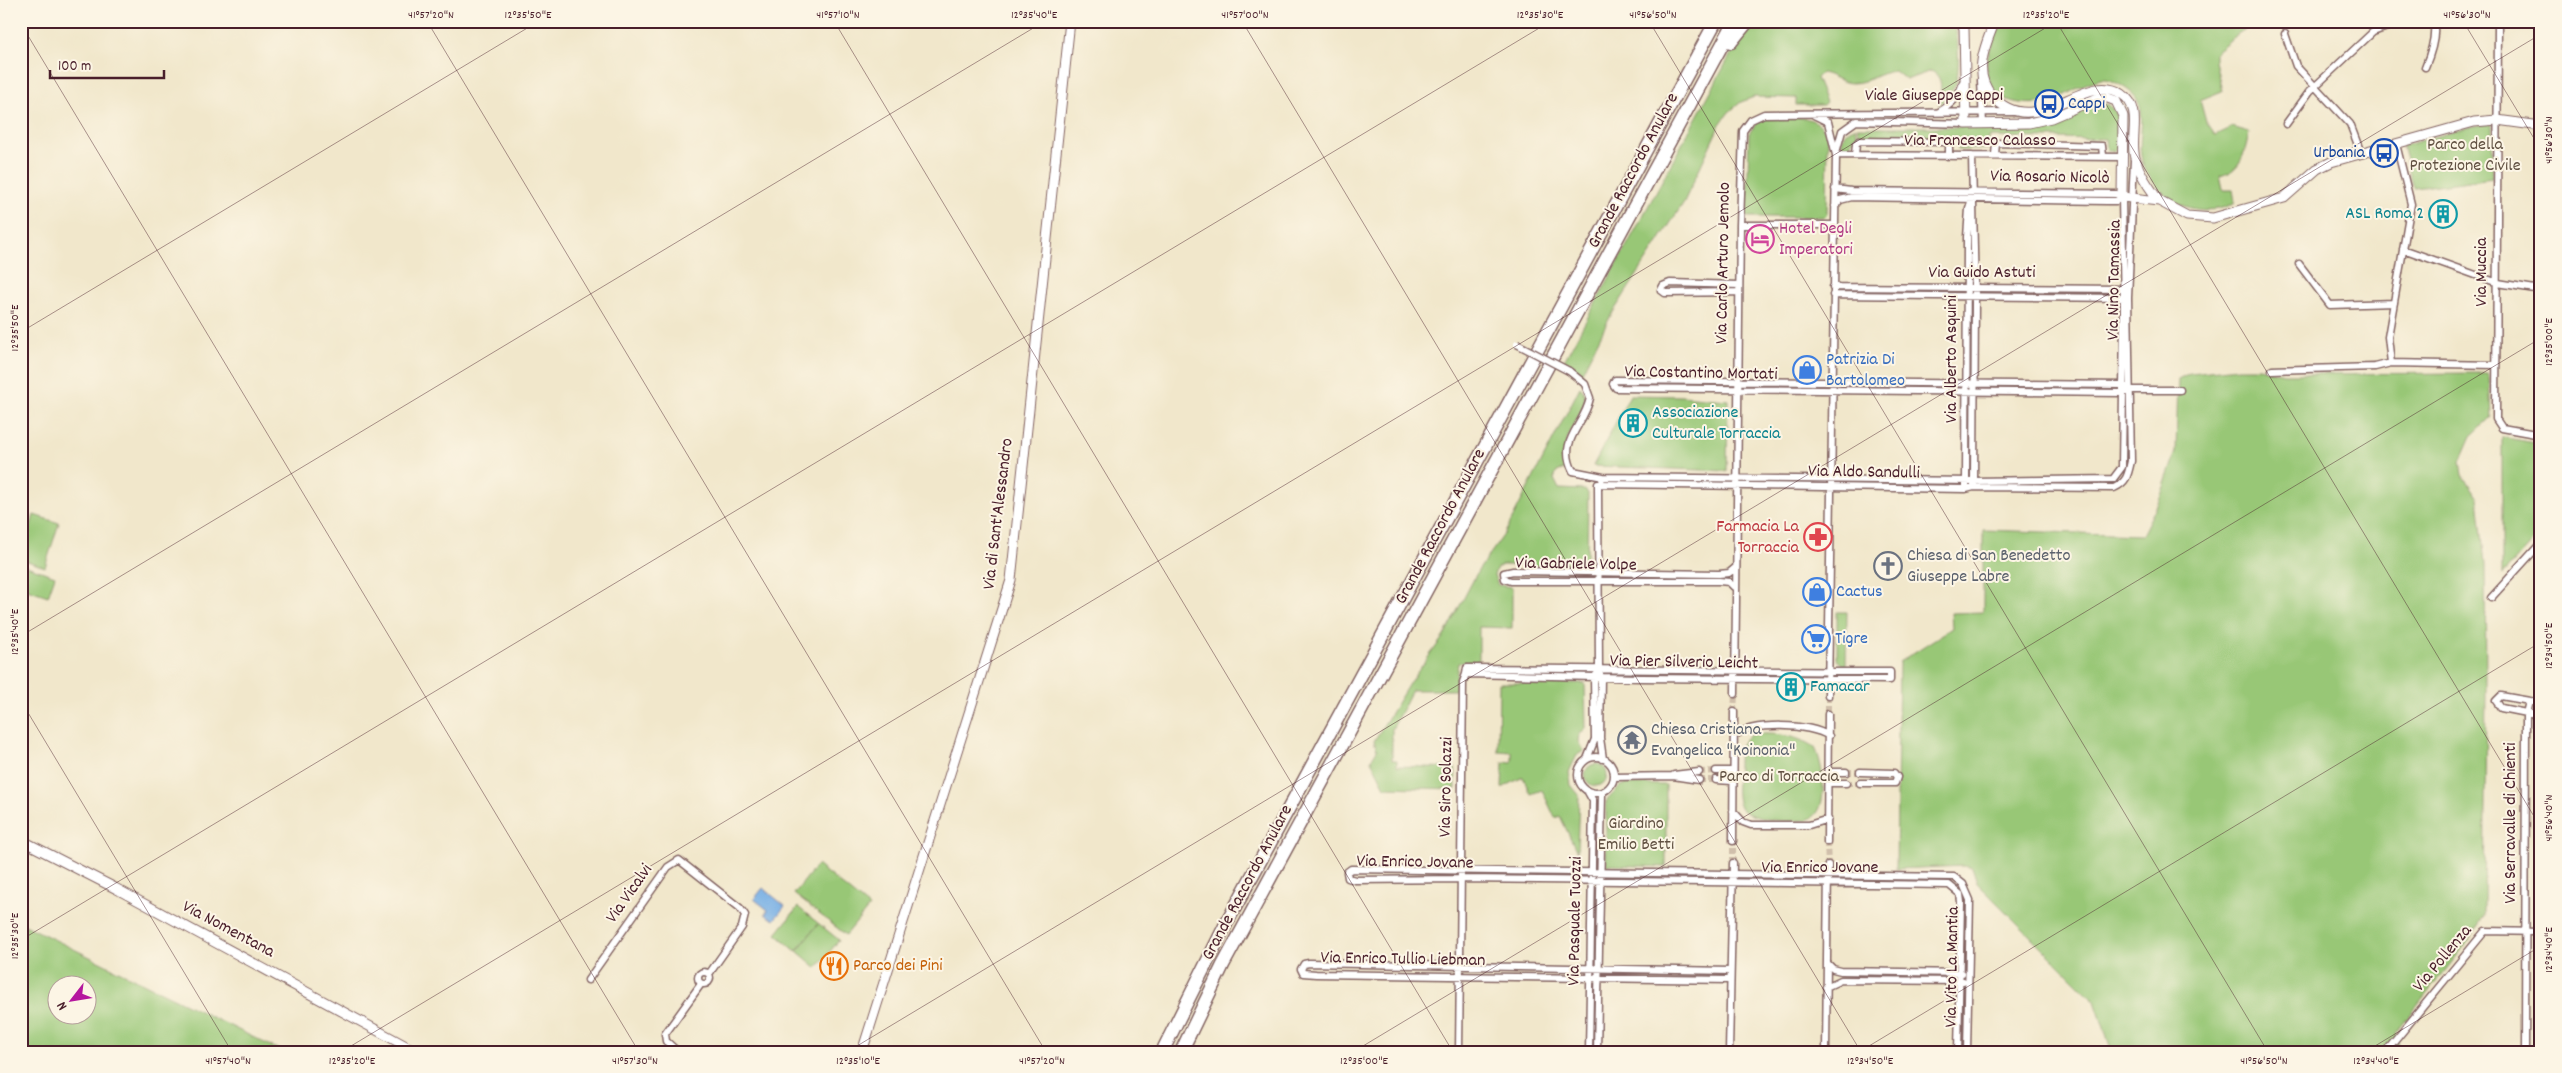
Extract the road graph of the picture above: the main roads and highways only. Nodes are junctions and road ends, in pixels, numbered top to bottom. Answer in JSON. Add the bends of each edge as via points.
{"nodes":[{"id":1,"x":1709,"y":21,"type":"edge"},
{"id":2,"x":1716,"y":21,"type":"edge"},
{"id":3,"x":1735,"y":21,"type":"edge"},
{"id":4,"x":1748,"y":21,"type":"edge"},
{"id":5,"x":1700,"y":52,"type":"junction"},
{"id":6,"x":1706,"y":76,"type":"junction"},
{"id":7,"x":1162,"y":1052,"type":"edge"},
{"id":8,"x":1181,"y":1052,"type":"edge"}],
"edges":[{"from":1,"to":5,"type":"highway"},
{"from":2,"to":5,"type":"highway","name":"Grande Raccordo Anulare"},
{"from":3,"to":6,"type":"highway","name":"Grande Raccordo Anulare"},
{"from":4,"to":6,"type":"highway"},
{"from":5,"to":7,"type":"highway","name":"Grande Raccordo Anulare","via":[[1226,924]]},
{"from":6,"to":8,"type":"highway","name":"Grande Raccordo Anulare","via":[[1233,948]]}]}
